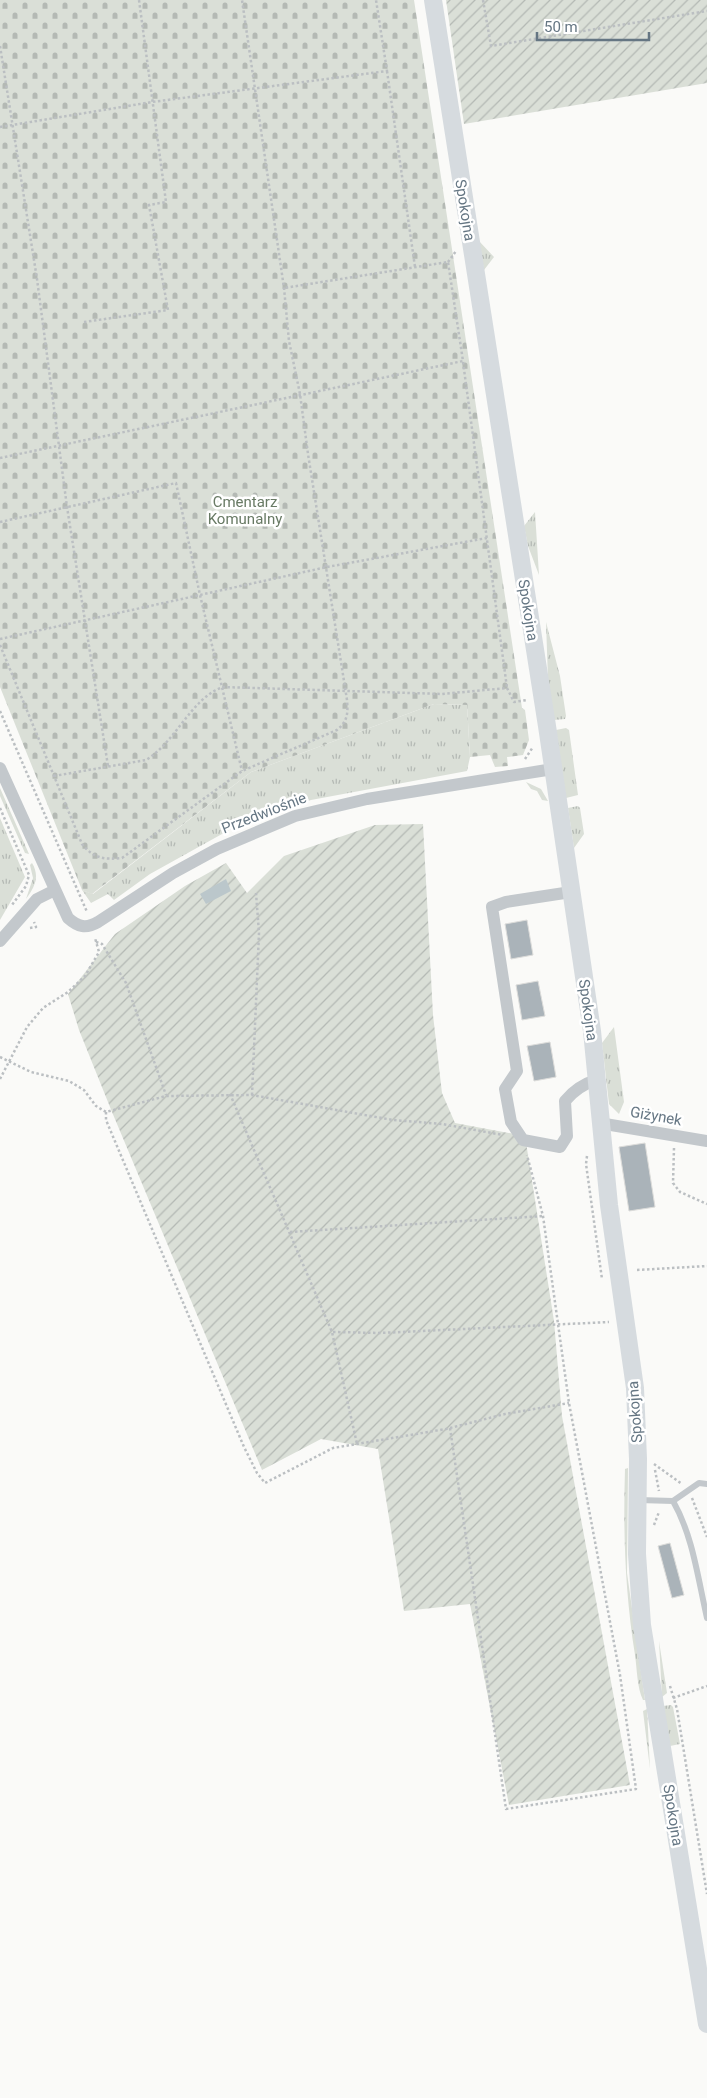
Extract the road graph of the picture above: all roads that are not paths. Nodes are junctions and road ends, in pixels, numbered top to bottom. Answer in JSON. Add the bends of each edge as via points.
{"nodes":[{"id":1,"x":433,"y":0,"type":"edge"},
{"id":2,"x":0,"y":768,"type":"edge"},
{"id":3,"x":553,"y":769,"type":"junction"},
{"id":4,"x":54,"y":890,"type":"junction"},
{"id":5,"x":571,"y":892,"type":"junction"},
{"id":6,"x":0,"y":941,"type":"edge"},
{"id":7,"x":596,"y":1080,"type":"junction"},
{"id":8,"x":599,"y":1123,"type":"junction"},
{"id":9,"x":707,"y":1141,"type":"edge"},
{"id":10,"x":707,"y":1484,"type":"edge"},
{"id":11,"x":637,"y":1500,"type":"junction"},
{"id":12,"x":673,"y":1501,"type":"junction"},
{"id":13,"x":707,"y":1618,"type":"edge"},
{"id":14,"x":707,"y":2024,"type":"edge"}],
"edges":[{"from":1,"to":3,"type":"street","name":"Spokojna"},
{"from":2,"to":4,"type":"street"},
{"from":3,"to":4,"type":"street","name":"Przedwiośnie","via":[[367,799],[295,816],[217,848],[90,926],[75,924],[68,918]]},
{"from":3,"to":5,"type":"street","name":"Spokojna"},
{"from":4,"to":6,"type":"street","via":[[37,899]]},
{"from":5,"to":7,"type":"street","name":"Spokojna"},
{"from":5,"to":7,"type":"street","via":[[492,907],[517,1071],[505,1089],[511,1122],[524,1140],[560,1147],[567,1136],[565,1101],[572,1092]]},
{"from":7,"to":8,"type":"street","name":"Spokojna"},
{"from":8,"to":9,"type":"street","name":"Giżynek"},
{"from":8,"to":11,"type":"street","name":"Spokojna","via":[[635,1388]]},
{"from":10,"to":12,"type":"lane","via":[[699,1483]]},
{"from":11,"to":12,"type":"lane"},
{"from":11,"to":14,"type":"street","name":"Spokojna","via":[[642,1625]]},
{"from":12,"to":13,"type":"lane","via":[[681,1515],[694,1557]]}]}
